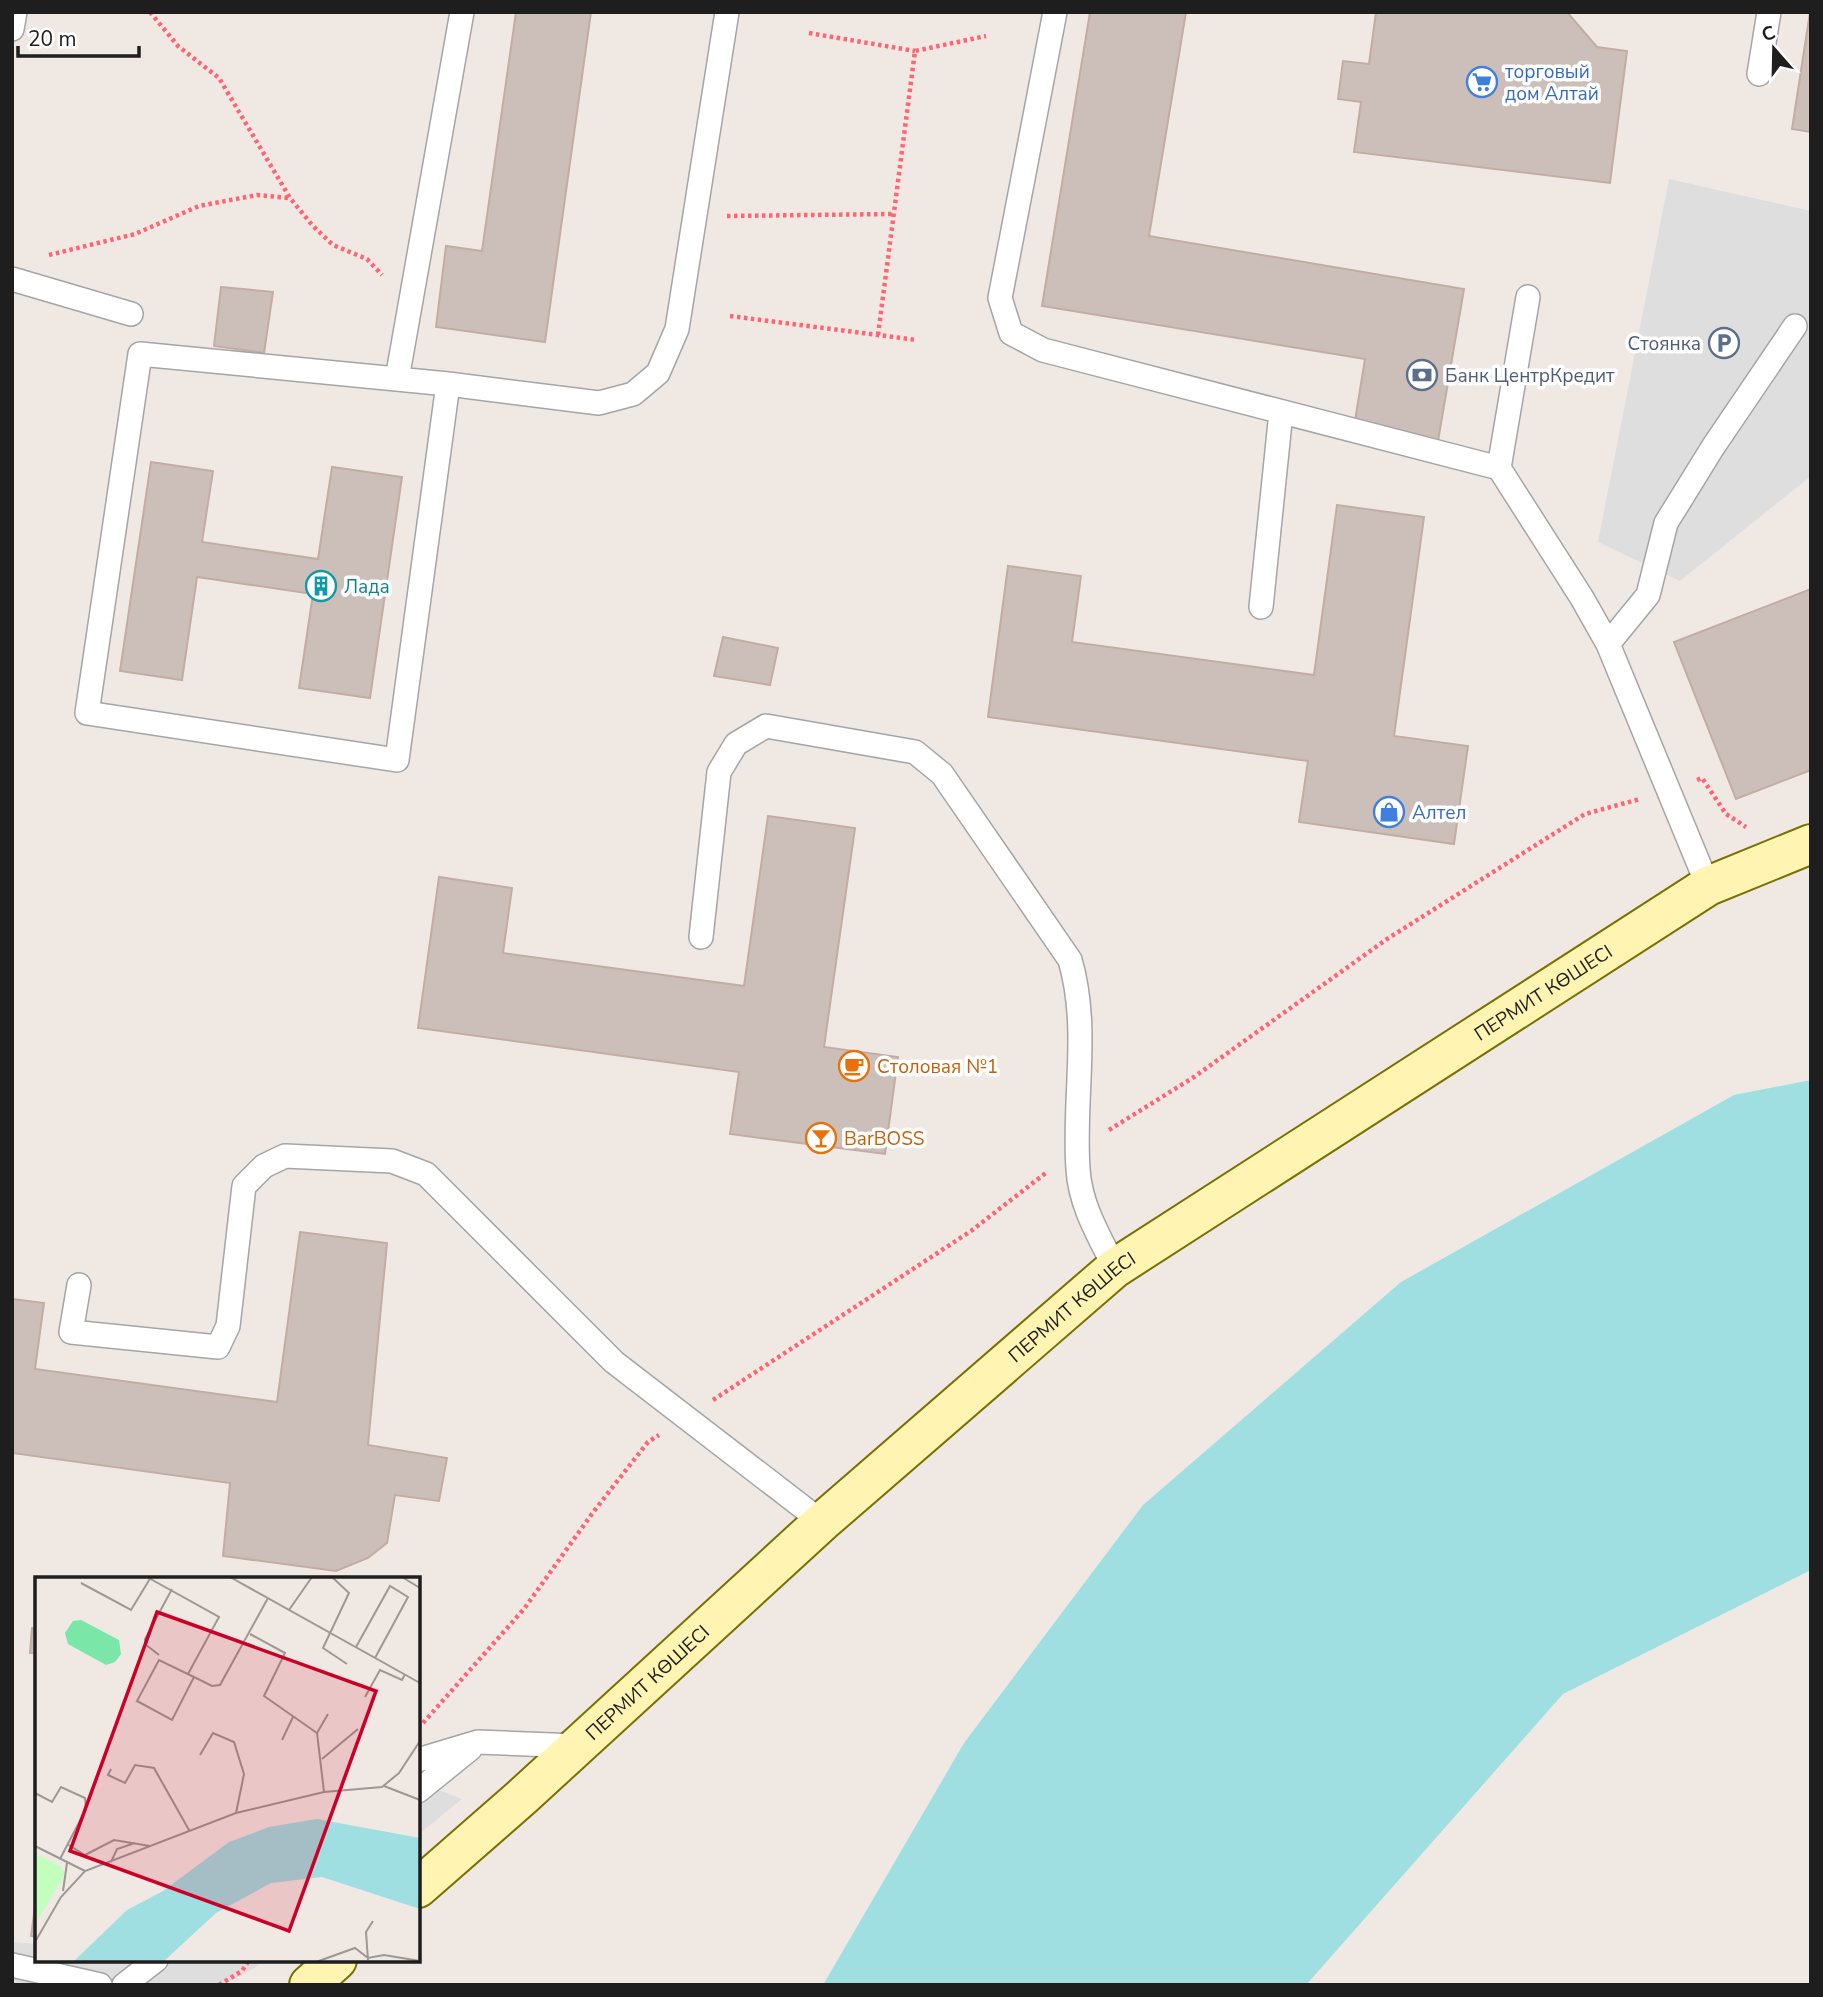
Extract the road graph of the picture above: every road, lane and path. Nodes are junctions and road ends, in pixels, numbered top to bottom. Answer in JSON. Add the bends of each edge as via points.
{"nodes":[{"id":1,"x":15,"y":12,"type":"edge"},
{"id":2,"x":150,"y":12,"type":"edge"},
{"id":3,"x":462,"y":12,"type":"edge"},
{"id":4,"x":727,"y":12,"type":"edge"},
{"id":5,"x":1055,"y":12,"type":"edge"},
{"id":6,"x":1769,"y":12,"type":"edge"},
{"id":7,"x":12,"y":29,"type":"edge"},
{"id":8,"x":809,"y":33,"type":"dead end"},
{"id":9,"x":986,"y":36,"type":"dead end"},
{"id":10,"x":915,"y":51,"type":"junction"},
{"id":11,"x":1759,"y":74,"type":"dead end"},
{"id":12,"x":290,"y":198,"type":"junction"},
{"id":13,"x":894,"y":214,"type":"junction"},
{"id":14,"x":727,"y":216,"type":"dead end"},
{"id":15,"x":39,"y":257,"type":"dead end"},
{"id":16,"x":12,"y":279,"type":"edge"},
{"id":17,"x":387,"y":281,"type":"dead end"},
{"id":18,"x":1528,"y":297,"type":"dead end"},
{"id":19,"x":131,"y":314,"type":"dead end"},
{"id":20,"x":730,"y":316,"type":"dead end"},
{"id":21,"x":1795,"y":327,"type":"dead end"},
{"id":22,"x":878,"y":335,"type":"junction"},
{"id":23,"x":918,"y":340,"type":"dead end"},
{"id":24,"x":397,"y":379,"type":"junction"},
{"id":25,"x":447,"y":384,"type":"junction"},
{"id":26,"x":1281,"y":412,"type":"junction"},
{"id":27,"x":1499,"y":468,"type":"junction"},
{"id":28,"x":1261,"y":607,"type":"dead end"},
{"id":29,"x":1608,"y":644,"type":"junction"},
{"id":30,"x":1811,"y":844,"type":"edge"},
{"id":31,"x":1708,"y":886,"type":"junction"},
{"id":32,"x":701,"y":937,"type":"dead end"},
{"id":33,"x":1115,"y":1268,"type":"junction"},
{"id":34,"x":79,"y":1285,"type":"dead end"},
{"id":35,"x":822,"y":1522,"type":"junction"},
{"id":36,"x":478,"y":1742,"type":"junction"},
{"id":37,"x":577,"y":1746,"type":"junction"},
{"id":38,"x":420,"y":1759,"type":"edge"},
{"id":39,"x":420,"y":1789,"type":"edge"},
{"id":40,"x":420,"y":1886,"type":"edge"},
{"id":41,"x":153,"y":1962,"type":"edge"},
{"id":42,"x":248,"y":1962,"type":"edge"},
{"id":43,"x":12,"y":1965,"type":"edge"},
{"id":44,"x":100,"y":1985,"type":"edge"},
{"id":45,"x":124,"y":1985,"type":"edge"},
{"id":46,"x":219,"y":1985,"type":"edge"}],
"edges":[{"from":1,"to":7,"type":"lane"},
{"from":2,"to":12,"type":"path","via":[[178,46],[219,78]]},
{"from":3,"to":24,"type":"lane"},
{"from":4,"to":25,"type":"lane","via":[[677,329],[658,373],[634,394],[599,403]]},
{"from":5,"to":26,"type":"lane","via":[[1000,298],[1011,333],[1042,350]]},
{"from":6,"to":11,"type":"lane"},
{"from":8,"to":10,"type":"path"},
{"from":9,"to":10,"type":"path"},
{"from":10,"to":13,"type":"path"},
{"from":12,"to":15,"type":"path","via":[[257,195],[199,206],[135,234]]},
{"from":12,"to":17,"type":"path","via":[[333,245],[367,259]]},
{"from":13,"to":14,"type":"path"},
{"from":13,"to":22,"type":"path"},
{"from":16,"to":19,"type":"lane"},
{"from":18,"to":27,"type":"lane"},
{"from":20,"to":22,"type":"path"},
{"from":21,"to":29,"type":"lane","via":[[1666,523],[1648,595]]},
{"from":22,"to":23,"type":"path"},
{"from":24,"to":25,"type":"lane"},
{"from":24,"to":25,"type":"lane","via":[[140,354],[87,713],[397,760]]},
{"from":26,"to":27,"type":"lane"},
{"from":26,"to":28,"type":"lane"},
{"from":27,"to":29,"type":"lane"},
{"from":29,"to":31,"type":"lane"},
{"from":30,"to":31,"type":"main road","name":"ПЕРМИТ КӨШЕСІ"},
{"from":31,"to":33,"type":"main road","name":"ПЕРМИТ КӨШЕСІ"},
{"from":32,"to":33,"type":"lane","via":[[719,772],[736,744],[766,726],[915,752],[942,774],[1070,960],[1080,1011],[1078,1169],[1084,1204]]},
{"from":33,"to":35,"type":"main road","name":"ПЕРМИТ КӨШЕСІ"},
{"from":34,"to":35,"type":"lane","via":[[71,1332],[218,1347],[228,1326],[244,1186],[264,1166],[285,1156],[392,1161],[426,1174],[614,1362]]},
{"from":35,"to":37,"type":"main road","name":"ПЕРМИТ КӨШЕСІ"},
{"from":36,"to":37,"type":"lane"},
{"from":36,"to":38,"type":"lane"},
{"from":36,"to":39,"type":"lane"},
{"from":37,"to":40,"type":"main road","name":"ПЕРМИТ КӨШЕСІ"},
{"from":41,"to":45,"type":"lane"},
{"from":42,"to":46,"type":"path"},
{"from":43,"to":44,"type":"lane"}]}
